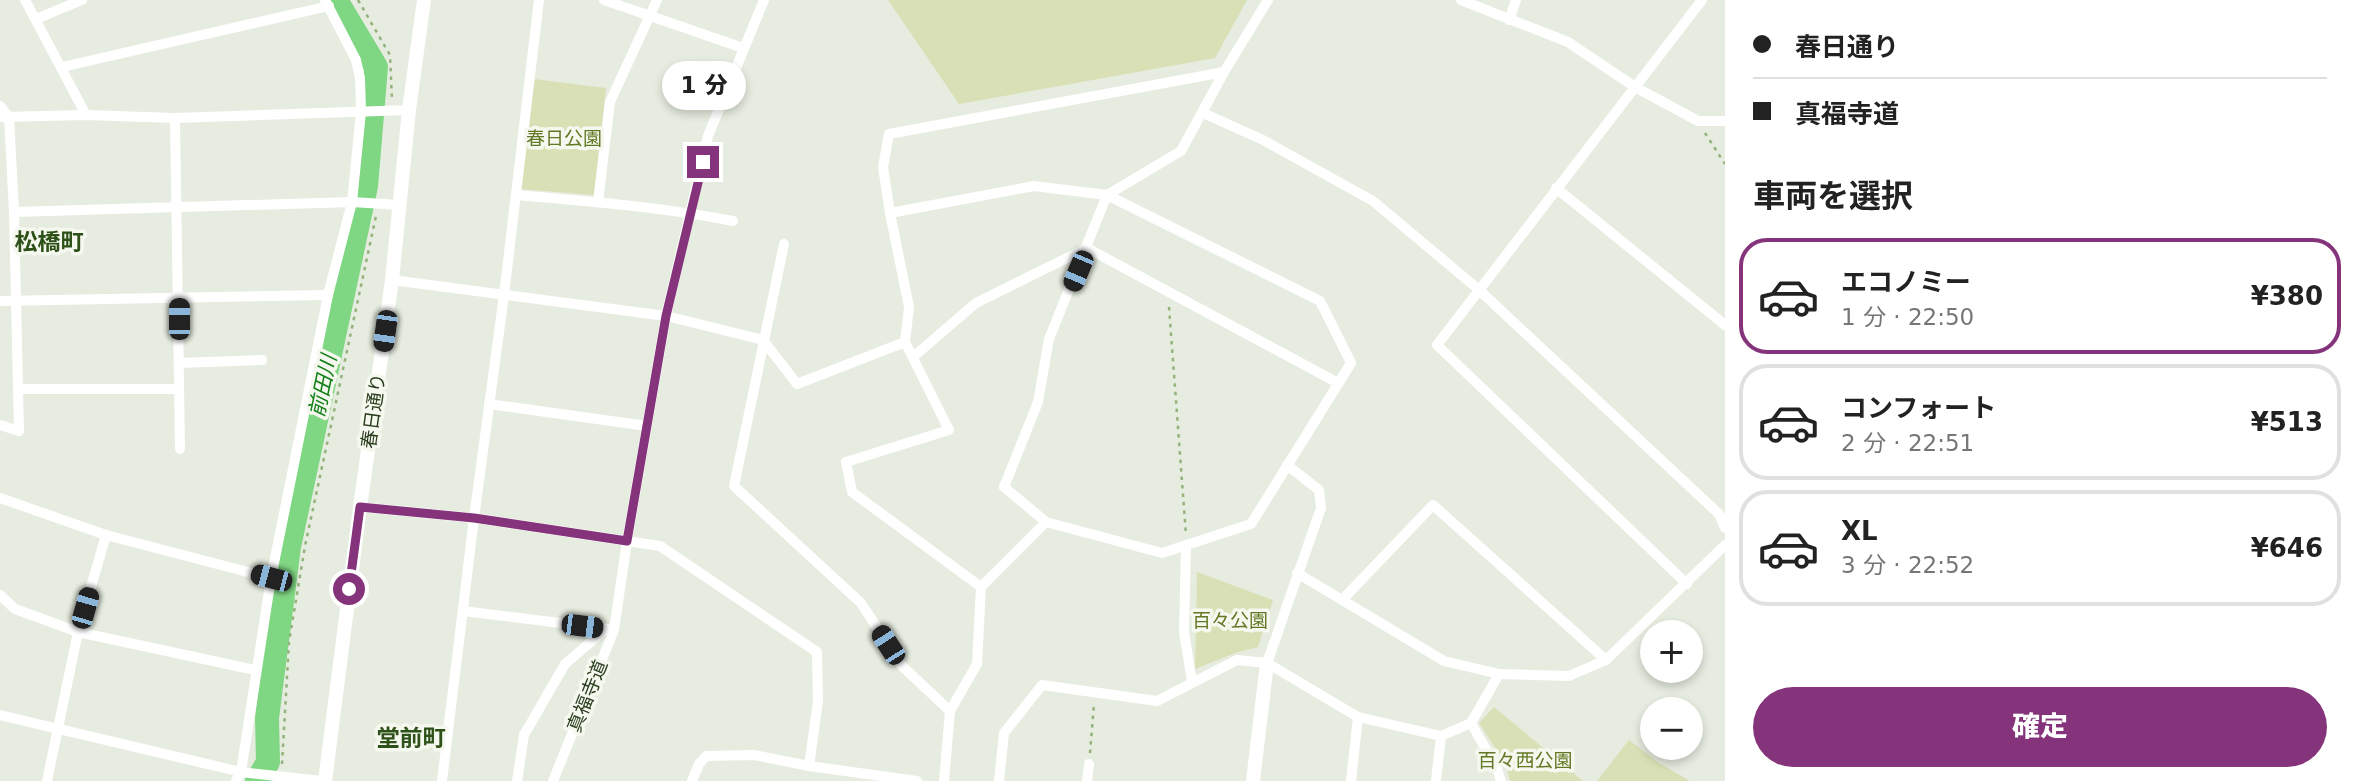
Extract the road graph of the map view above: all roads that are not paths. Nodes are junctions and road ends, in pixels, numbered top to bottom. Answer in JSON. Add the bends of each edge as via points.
{"nodes":[{"id":1,"x":25,"y":0,"type":"edge"},
{"id":2,"x":82,"y":0,"type":"edge"},
{"id":3,"x":424,"y":0,"type":"edge"},
{"id":4,"x":539,"y":0,"type":"edge"},
{"id":5,"x":604,"y":0,"type":"edge"},
{"id":6,"x":657,"y":0,"type":"edge"},
{"id":7,"x":764,"y":0,"type":"edge"},
{"id":8,"x":1268,"y":0,"type":"edge"},
{"id":9,"x":1461,"y":0,"type":"edge"},
{"id":10,"x":1516,"y":0,"type":"edge"},
{"id":11,"x":1702,"y":0,"type":"edge"},
{"id":12,"x":327,"y":3,"type":"edge"},
{"id":13,"x":650,"y":16,"type":"junction"},
{"id":14,"x":36,"y":19,"type":"junction"},
{"id":15,"x":1509,"y":20,"type":"junction"},
{"id":16,"x":743,"y":48,"type":"junction"},
{"id":17,"x":62,"y":67,"type":"junction"},
{"id":18,"x":1224,"y":72,"type":"junction"},
{"id":19,"x":1635,"y":87,"type":"junction"},
{"id":20,"x":0,"y":106,"type":"edge"},
{"id":21,"x":409,"y":110,"type":"junction"},
{"id":22,"x":361,"y":112,"type":"junction"},
{"id":23,"x":1203,"y":113,"type":"junction"},
{"id":24,"x":86,"y":115,"type":"junction"},
{"id":25,"x":4,"y":117,"type":"edge"},
{"id":26,"x":175,"y":118,"type":"junction"},
{"id":27,"x":1725,"y":121,"type":"edge"},
{"id":28,"x":1556,"y":188,"type":"junction"},
{"id":29,"x":516,"y":195,"type":"junction"},
{"id":30,"x":1107,"y":195,"type":"junction"},
{"id":31,"x":352,"y":202,"type":"junction"},
{"id":32,"x":598,"y":202,"type":"junction"},
{"id":33,"x":399,"y":205,"type":"junction"},
{"id":34,"x":177,"y":207,"type":"junction"},
{"id":35,"x":14,"y":212,"type":"junction"},
{"id":36,"x":691,"y":213,"type":"junction"},
{"id":37,"x":890,"y":213,"type":"junction"},
{"id":38,"x":733,"y":221,"type":"dead end"},
{"id":39,"x":784,"y":244,"type":"dead end"},
{"id":40,"x":1087,"y":248,"type":"junction"},
{"id":41,"x":392,"y":280,"type":"junction"},
{"id":42,"x":1478,"y":289,"type":"junction"},
{"id":43,"x":328,"y":295,"type":"junction"},
{"id":44,"x":504,"y":295,"type":"junction"},
{"id":45,"x":179,"y":298,"type":"junction"},
{"id":46,"x":17,"y":300,"type":"junction"},
{"id":47,"x":0,"y":301,"type":"edge"},
{"id":48,"x":666,"y":316,"type":"junction"},
{"id":49,"x":1725,"y":325,"type":"edge"},
{"id":50,"x":763,"y":340,"type":"junction"},
{"id":51,"x":905,"y":342,"type":"junction"},
{"id":52,"x":913,"y":357,"type":"junction"},
{"id":53,"x":262,"y":360,"type":"dead end"},
{"id":54,"x":179,"y":363,"type":"junction"},
{"id":55,"x":1338,"y":383,"type":"junction"},
{"id":56,"x":18,"y":389,"type":"junction"},
{"id":57,"x":180,"y":389,"type":"junction"},
{"id":58,"x":489,"y":404,"type":"junction"},
{"id":59,"x":0,"y":425,"type":"edge"},
{"id":60,"x":647,"y":426,"type":"junction"},
{"id":61,"x":180,"y":449,"type":"dead end"},
{"id":62,"x":1287,"y":465,"type":"junction"},
{"id":63,"x":0,"y":498,"type":"edge"},
{"id":64,"x":360,"y":507,"type":"junction"},
{"id":65,"x":474,"y":518,"type":"junction"},
{"id":66,"x":1046,"y":522,"type":"junction"},
{"id":67,"x":1725,"y":528,"type":"edge"},
{"id":68,"x":106,"y":535,"type":"junction"},
{"id":69,"x":627,"y":541,"type":"junction"},
{"id":70,"x":1186,"y":545,"type":"junction"},
{"id":71,"x":1725,"y":545,"type":"edge"},
{"id":72,"x":1297,"y":573,"type":"junction"},
{"id":73,"x":271,"y":578,"type":"junction"},
{"id":74,"x":1687,"y":584,"type":"junction"},
{"id":75,"x":981,"y":587,"type":"junction"},
{"id":76,"x":0,"y":595,"type":"edge"},
{"id":77,"x":1342,"y":600,"type":"junction"},
{"id":78,"x":463,"y":611,"type":"junction"},
{"id":79,"x":610,"y":630,"type":"junction"},
{"id":80,"x":78,"y":632,"type":"junction"},
{"id":81,"x":1606,"y":660,"type":"junction"},
{"id":82,"x":1268,"y":663,"type":"junction"},
{"id":83,"x":255,"y":670,"type":"junction"},
{"id":84,"x":1499,"y":674,"type":"junction"},
{"id":85,"x":1192,"y":682,"type":"junction"},
{"id":86,"x":950,"y":711,"type":"junction"},
{"id":87,"x":0,"y":715,"type":"edge"},
{"id":88,"x":1358,"y":718,"type":"junction"},
{"id":89,"x":1471,"y":723,"type":"junction"},
{"id":90,"x":57,"y":727,"type":"junction"},
{"id":91,"x":1441,"y":736,"type":"junction"},
{"id":92,"x":1089,"y":764,"type":"road end"},
{"id":93,"x":809,"y":766,"type":"junction"},
{"id":94,"x":238,"y":776,"type":"edge"},
{"id":95,"x":47,"y":781,"type":"edge"},
{"id":96,"x":323,"y":781,"type":"edge"},
{"id":97,"x":442,"y":781,"type":"edge"},
{"id":98,"x":517,"y":781,"type":"edge"},
{"id":99,"x":553,"y":781,"type":"edge"},
{"id":100,"x":692,"y":781,"type":"edge"},
{"id":101,"x":917,"y":781,"type":"edge"},
{"id":102,"x":944,"y":781,"type":"edge"},
{"id":103,"x":999,"y":781,"type":"edge"},
{"id":104,"x":1087,"y":781,"type":"edge"},
{"id":105,"x":1253,"y":781,"type":"edge"},
{"id":106,"x":1351,"y":781,"type":"edge"},
{"id":107,"x":1436,"y":781,"type":"edge"},
{"id":108,"x":1500,"y":781,"type":"edge"}],
"edges":[{"from":1,"to":14,"type":"street"},
{"from":2,"to":14,"type":"street"},
{"from":3,"to":21,"type":"street","name":"春日通り"},
{"from":4,"to":29,"type":"street"},
{"from":5,"to":13,"type":"street"},
{"from":6,"to":13,"type":"street"},
{"from":7,"to":16,"type":"street","name":"真福寺道"},
{"from":8,"to":18,"type":"street"},
{"from":9,"to":15,"type":"street"},
{"from":10,"to":15,"type":"street"},
{"from":11,"to":19,"type":"street"},
{"from":12,"to":17,"type":"street"},
{"from":12,"to":22,"type":"street","via":[[356,60]]},
{"from":13,"to":16,"type":"street"},
{"from":13,"to":32,"type":"street","via":[[610,102]]},
{"from":14,"to":17,"type":"street"},
{"from":15,"to":19,"type":"street","via":[[1569,42]]},
{"from":16,"to":36,"type":"street","name":"真福寺道","via":[[708,136]]},
{"from":17,"to":24,"type":"street"},
{"from":18,"to":23,"type":"street"},
{"from":18,"to":37,"type":"street","via":[[889,134],[883,167]]},
{"from":19,"to":27,"type":"street","via":[[1698,121]]},
{"from":19,"to":28,"type":"street"},
{"from":20,"to":25,"type":"street"},
{"from":21,"to":22,"type":"street"},
{"from":21,"to":33,"type":"street","name":"春日通り"},
{"from":22,"to":26,"type":"street"},
{"from":22,"to":31,"type":"street"},
{"from":23,"to":30,"type":"street","via":[[1181,151]]},
{"from":23,"to":42,"type":"street","via":[[1263,140],[1373,201]]},
{"from":24,"to":25,"type":"street"},
{"from":24,"to":26,"type":"street"},
{"from":25,"to":35,"type":"street"},
{"from":26,"to":34,"type":"street"},
{"from":28,"to":42,"type":"street"},
{"from":28,"to":49,"type":"street"},
{"from":29,"to":32,"type":"street"},
{"from":29,"to":44,"type":"street"},
{"from":30,"to":37,"type":"street","via":[[1034,186]]},
{"from":30,"to":40,"type":"street"},
{"from":30,"to":55,"type":"street","via":[[1320,301],[1350,363]]},
{"from":31,"to":33,"type":"street"},
{"from":31,"to":34,"type":"street"},
{"from":31,"to":43,"type":"street"},
{"from":32,"to":36,"type":"street"},
{"from":33,"to":41,"type":"street","name":"春日通り"},
{"from":34,"to":35,"type":"street"},
{"from":34,"to":45,"type":"street"},
{"from":35,"to":46,"type":"street"},
{"from":36,"to":38,"type":"street"},
{"from":36,"to":48,"type":"street","name":"真福寺道"},
{"from":37,"to":51,"type":"street","via":[[909,307]]},
{"from":39,"to":50,"type":"street"},
{"from":40,"to":52,"type":"street","via":[[976,303]]},
{"from":40,"to":55,"type":"street"},
{"from":40,"to":66,"type":"street","via":[[1049,340],[1038,402],[1004,486]]},
{"from":41,"to":44,"type":"street"},
{"from":41,"to":64,"type":"street","name":"春日通り"},
{"from":42,"to":67,"type":"street","via":[[1719,514]]},
{"from":42,"to":74,"type":"street","via":[[1437,345]]},
{"from":43,"to":45,"type":"street"},
{"from":43,"to":73,"type":"street"},
{"from":44,"to":48,"type":"street"},
{"from":44,"to":58,"type":"street"},
{"from":45,"to":46,"type":"street"},
{"from":45,"to":54,"type":"street"},
{"from":46,"to":47,"type":"street"},
{"from":46,"to":56,"type":"street"},
{"from":48,"to":50,"type":"street"},
{"from":48,"to":60,"type":"street","name":"真福寺道"},
{"from":50,"to":51,"type":"street","via":[[797,384]]},
{"from":50,"to":86,"type":"street","via":[[734,486],[860,603],[902,666]]},
{"from":51,"to":52,"type":"street"},
{"from":52,"to":75,"type":"street","via":[[949,430],[846,461],[852,492]]},
{"from":53,"to":54,"type":"street"},
{"from":54,"to":57,"type":"street"},
{"from":55,"to":62,"type":"street"},
{"from":56,"to":57,"type":"street"},
{"from":56,"to":59,"type":"street","via":[[19,431]]},
{"from":57,"to":61,"type":"street"},
{"from":58,"to":60,"type":"street"},
{"from":58,"to":65,"type":"street"},
{"from":60,"to":69,"type":"street","name":"真福寺道"},
{"from":62,"to":70,"type":"street","via":[[1251,524]]},
{"from":62,"to":72,"type":"street","via":[[1319,490],[1321,508]]},
{"from":63,"to":68,"type":"street"},
{"from":64,"to":65,"type":"street"},
{"from":64,"to":96,"type":"street","name":"春日通り"},
{"from":65,"to":69,"type":"street"},
{"from":65,"to":78,"type":"street"},
{"from":66,"to":70,"type":"street","via":[[1162,553]]},
{"from":66,"to":75,"type":"street"},
{"from":68,"to":73,"type":"street"},
{"from":68,"to":80,"type":"street"},
{"from":69,"to":79,"type":"street","name":"真福寺道"},
{"from":69,"to":93,"type":"street","via":[[660,547],[817,652],[818,701]]},
{"from":70,"to":85,"type":"street","via":[[1184,632]]},
{"from":71,"to":74,"type":"street"},
{"from":72,"to":77,"type":"street"},
{"from":72,"to":82,"type":"street"},
{"from":73,"to":83,"type":"street"},
{"from":74,"to":81,"type":"street"},
{"from":75,"to":86,"type":"street","via":[[977,664]]},
{"from":76,"to":80,"type":"street","via":[[15,608]]},
{"from":77,"to":81,"type":"street","via":[[1433,505]]},
{"from":77,"to":84,"type":"street","via":[[1444,661]]},
{"from":78,"to":79,"type":"street"},
{"from":78,"to":97,"type":"street"},
{"from":79,"to":98,"type":"street","via":[[565,664],[524,736]]},
{"from":79,"to":99,"type":"street","name":"真福寺道"},
{"from":80,"to":83,"type":"street"},
{"from":80,"to":90,"type":"street"},
{"from":81,"to":84,"type":"street","via":[[1569,676]]},
{"from":82,"to":85,"type":"street","via":[[1237,660]]},
{"from":82,"to":88,"type":"street"},
{"from":82,"to":105,"type":"street"},
{"from":83,"to":94,"type":"street"},
{"from":84,"to":89,"type":"street"},
{"from":85,"to":103,"type":"street","via":[[1157,701],[1042,685],[1004,733]]},
{"from":86,"to":102,"type":"street"},
{"from":87,"to":90,"type":"street"},
{"from":88,"to":91,"type":"street"},
{"from":88,"to":106,"type":"street"},
{"from":89,"to":91,"type":"street"},
{"from":89,"to":108,"type":"street"},
{"from":90,"to":94,"type":"street"},
{"from":90,"to":95,"type":"street"},
{"from":91,"to":107,"type":"street"},
{"from":92,"to":104,"type":"street"},
{"from":93,"to":100,"type":"street","via":[[754,755],[706,756]]},
{"from":93,"to":101,"type":"street"},
{"from":94,"to":96,"type":"street"}]}
